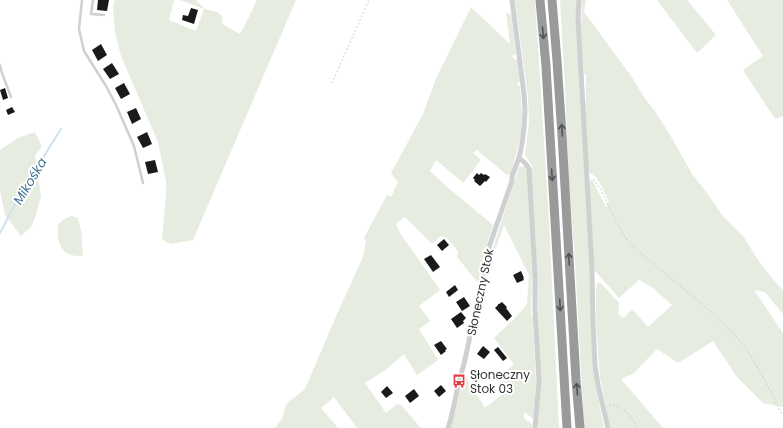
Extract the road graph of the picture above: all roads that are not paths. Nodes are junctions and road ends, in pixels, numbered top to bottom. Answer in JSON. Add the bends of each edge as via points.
{"nodes":[{"id":1,"x":82,"y":0,"type":"edge"},
{"id":2,"x":93,"y":0,"type":"edge"},
{"id":3,"x":512,"y":0,"type":"edge"},
{"id":4,"x":540,"y":0,"type":"edge"},
{"id":5,"x":552,"y":0,"type":"edge"},
{"id":6,"x":579,"y":0,"type":"edge"},
{"id":7,"x":104,"y":15,"type":"dead end"},
{"id":8,"x":0,"y":64,"type":"edge"},
{"id":9,"x":11,"y":96,"type":"dead end"},
{"id":10,"x":519,"y":158,"type":"junction"},
{"id":11,"x":143,"y":183,"type":"dead end"},
{"id":12,"x":448,"y":428,"type":"edge"},
{"id":13,"x":535,"y":428,"type":"edge"},
{"id":14,"x":567,"y":428,"type":"edge"},
{"id":15,"x":580,"y":428,"type":"edge"},
{"id":16,"x":608,"y":428,"type":"edge"}],
"edges":[{"from":1,"to":11,"type":"lane","via":[[79,29],[84,51],[116,105],[134,146]]},
{"from":2,"to":7,"type":"lane","via":[[91,14]]},
{"from":3,"to":10,"type":"street","name":"Słoneczny Stok","via":[[525,110]]},
{"from":4,"to":14,"type":"highway","one_way":true},
{"from":15,"to":5,"type":"highway","one_way":true},
{"from":6,"to":16,"type":"street","via":[[595,365]]},
{"from":8,"to":9,"type":"lane"},
{"from":10,"to":12,"type":"street","name":"Słoneczny Stok","via":[[490,244]]},
{"from":10,"to":13,"type":"street","via":[[528,166],[530,177],[539,381]]}]}
